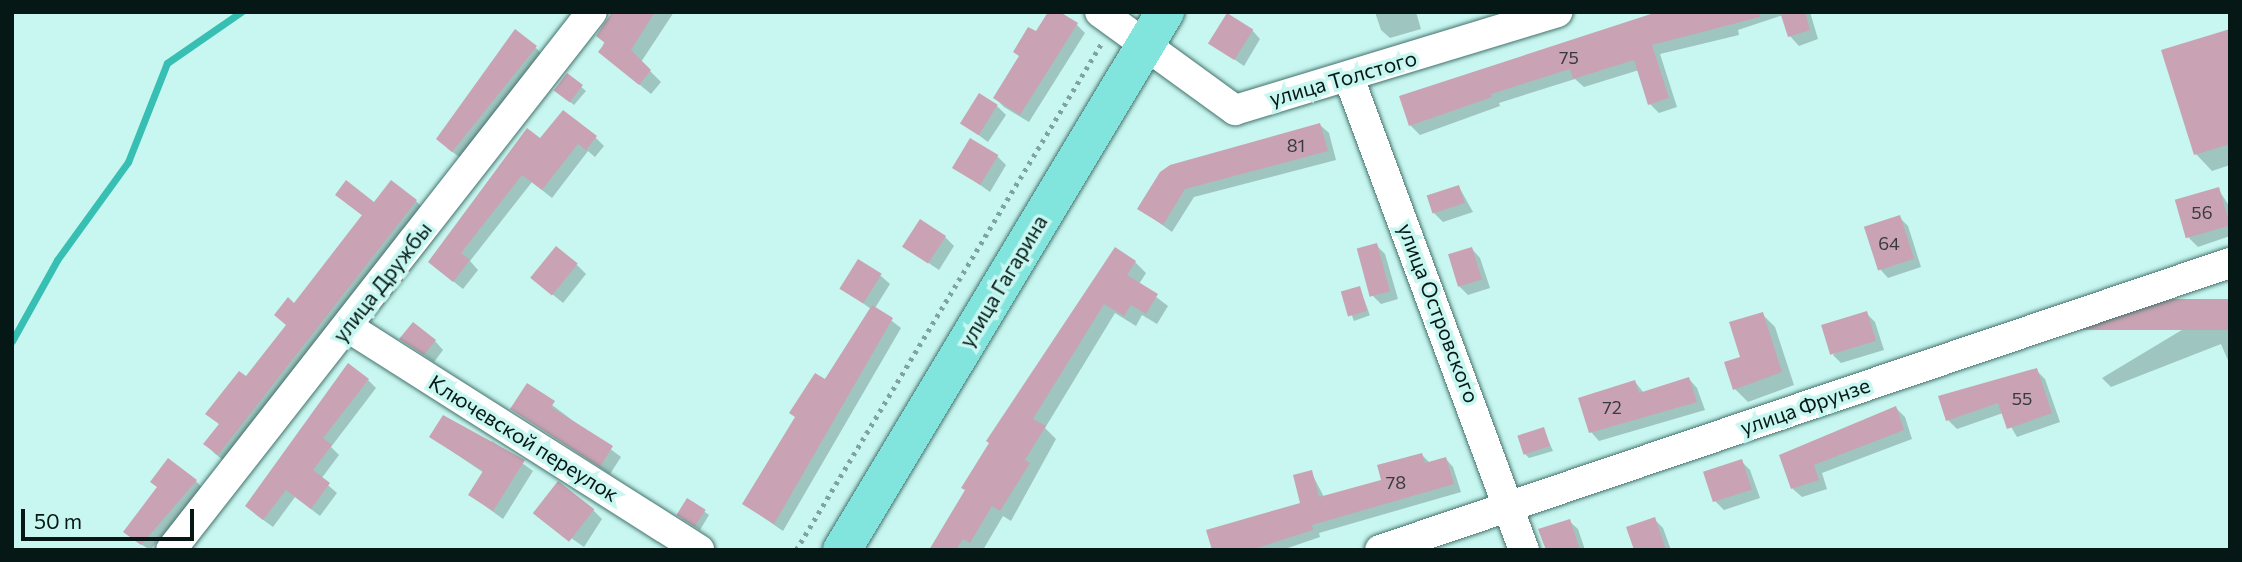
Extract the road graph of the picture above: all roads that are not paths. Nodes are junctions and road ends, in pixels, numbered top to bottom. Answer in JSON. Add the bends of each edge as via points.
{"nodes":[{"id":1,"x":592,"y":12,"type":"edge"},
{"id":2,"x":1558,"y":12,"type":"edge"},
{"id":3,"x":1107,"y":17,"type":"edge"},
{"id":4,"x":1156,"y":28,"type":"edge"},
{"id":5,"x":1349,"y":78,"type":"junction"},
{"id":6,"x":2230,"y":263,"type":"edge"},
{"id":7,"x":348,"y":327,"type":"junction"},
{"id":8,"x":1512,"y":505,"type":"junction"},
{"id":9,"x":171,"y":550,"type":"edge"},
{"id":10,"x":699,"y":550,"type":"edge"},
{"id":11,"x":842,"y":550,"type":"edge"},
{"id":12,"x":1380,"y":550,"type":"edge"},
{"id":13,"x":1524,"y":550,"type":"edge"}],
"edges":[{"from":1,"to":7,"type":"street","name":"улица Дружбы"},
{"from":2,"to":5,"type":"street","name":"улица Толстого"},
{"from":3,"to":4,"type":"street"},
{"from":4,"to":5,"type":"street","name":"улица Толстого","via":[[1235,110]]},
{"from":4,"to":11,"type":"main road","name":"улица Гагарина"},
{"from":5,"to":8,"type":"street","name":"улица Островского"},
{"from":6,"to":8,"type":"street","name":"улица Фрунзе"},
{"from":7,"to":9,"type":"street","name":"улица Дружбы"},
{"from":7,"to":10,"type":"street","name":"Ключевской переулок"},
{"from":8,"to":12,"type":"street","name":"улица Фрунзе"},
{"from":8,"to":13,"type":"street","name":"улица Островского"}]}
